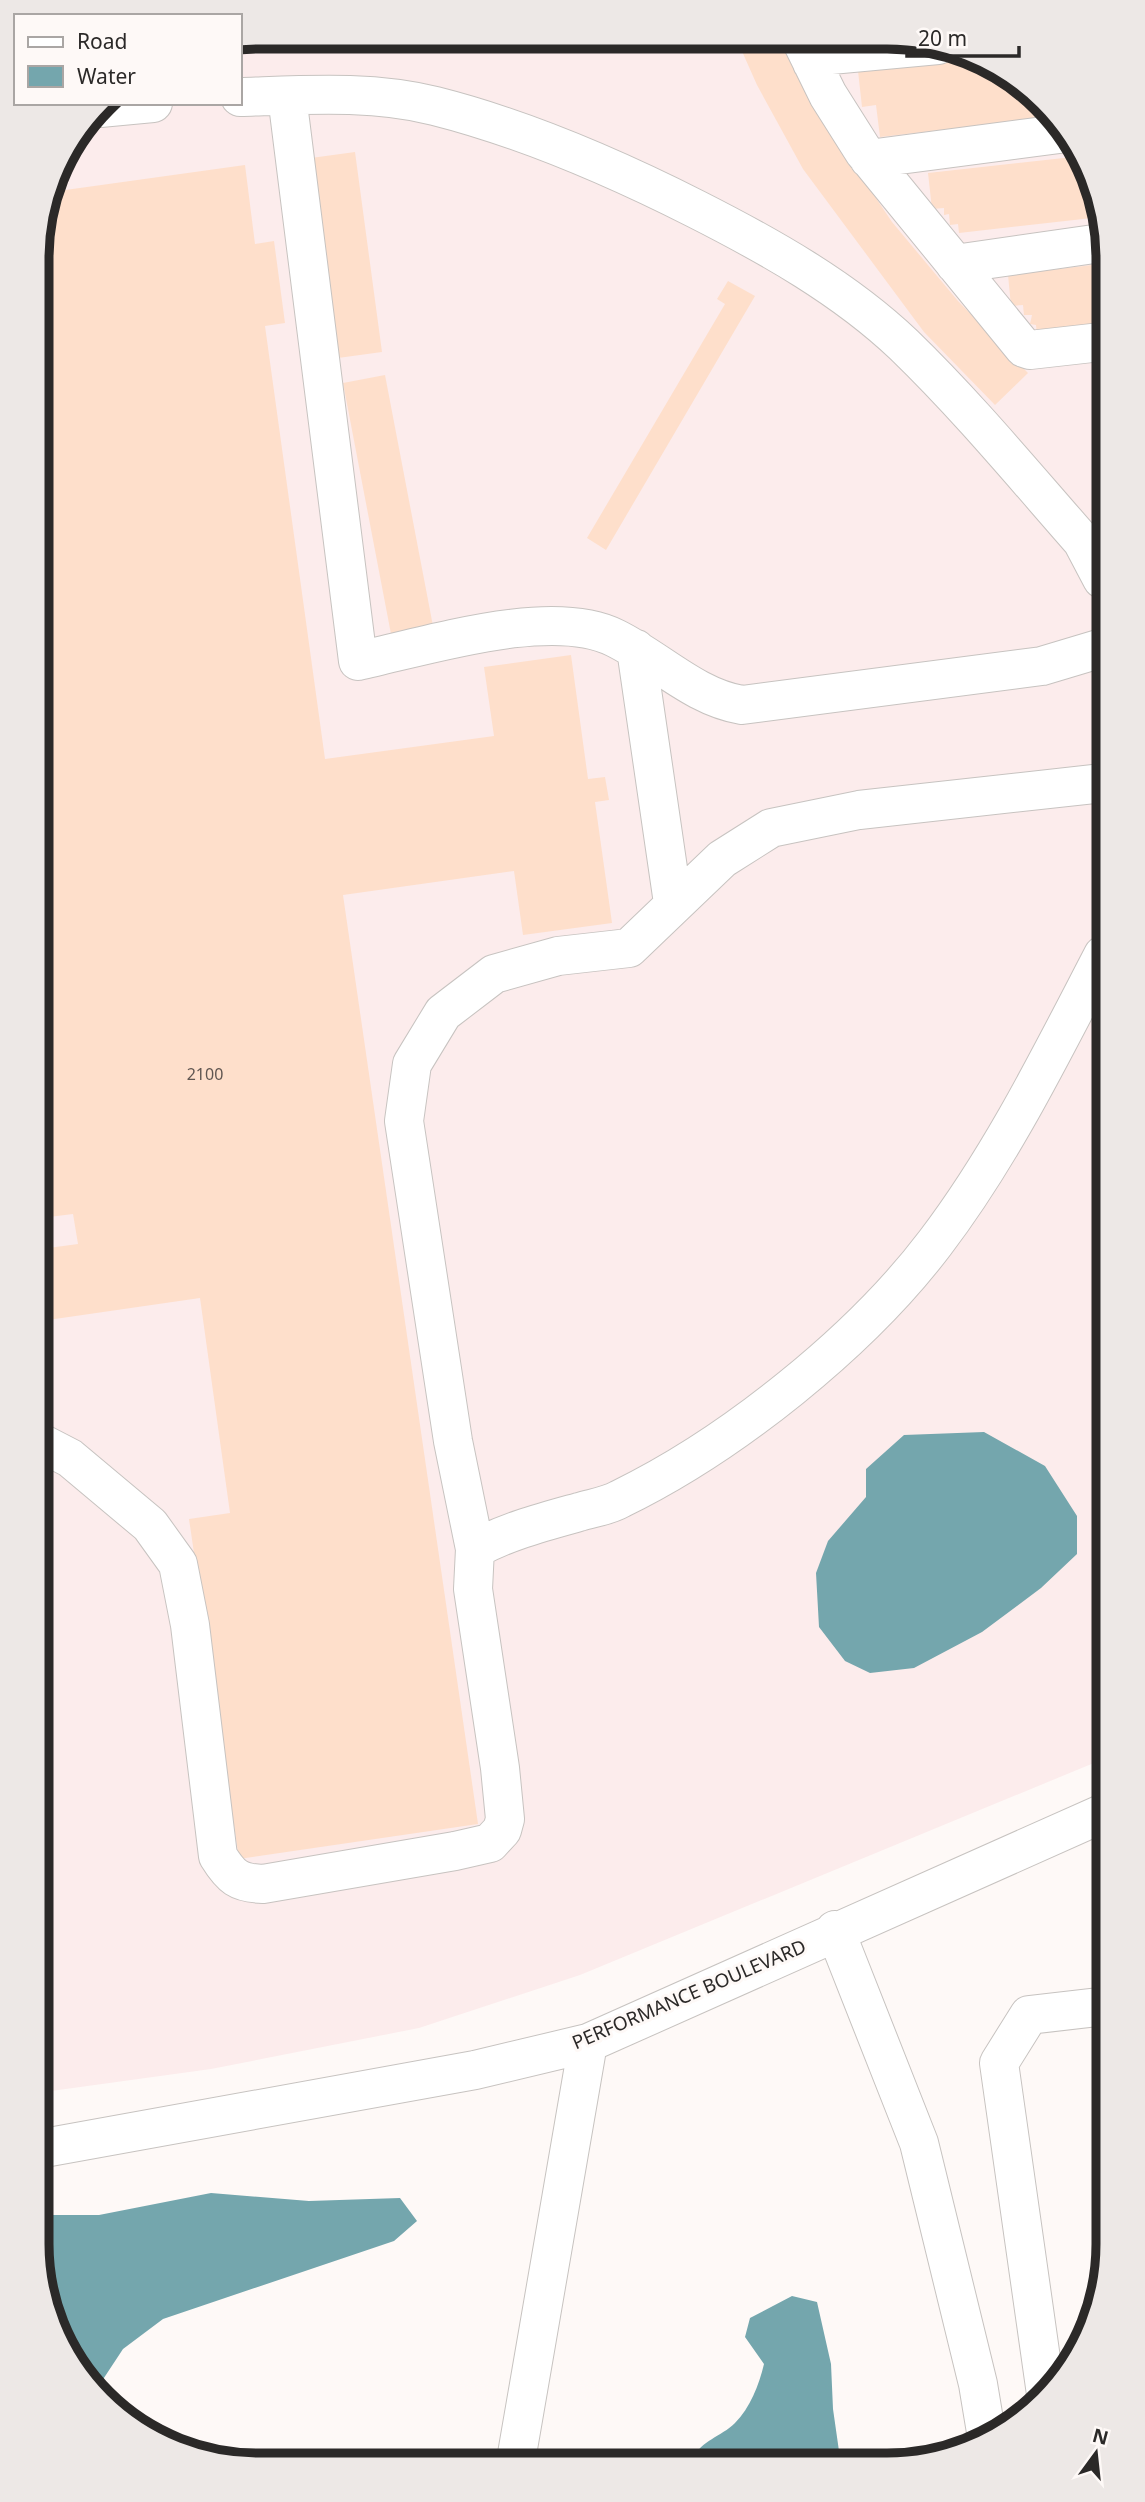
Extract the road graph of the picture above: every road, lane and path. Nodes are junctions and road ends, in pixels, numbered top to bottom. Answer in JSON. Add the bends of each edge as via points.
{"nodes":[{"id":1,"x":894,"y":50,"type":"edge"},
{"id":2,"x":806,"y":51,"type":"edge"},
{"id":3,"x":287,"y":96,"type":"junction"},
{"id":4,"x":242,"y":97,"type":"edge"},
{"id":5,"x":132,"y":105,"type":"edge"},
{"id":6,"x":114,"y":107,"type":"edge"},
{"id":7,"x":1055,"y":135,"type":"edge"},
{"id":8,"x":869,"y":159,"type":"junction"},
{"id":9,"x":1095,"y":244,"type":"edge"},
{"id":10,"x":955,"y":264,"type":"junction"},
{"id":11,"x":1096,"y":342,"type":"edge"},
{"id":12,"x":1096,"y":568,"type":"edge"},
{"id":13,"x":636,"y":649,"type":"junction"},
{"id":14,"x":1096,"y":650,"type":"edge"},
{"id":15,"x":1096,"y":784,"type":"edge"},
{"id":16,"x":673,"y":903,"type":"junction"},
{"id":17,"x":1096,"y":968,"type":"edge"},
{"id":18,"x":49,"y":1447,"type":"edge"},
{"id":19,"x":475,"y":1549,"type":"junction"},
{"id":20,"x":1096,"y":1816,"type":"edge"},
{"id":21,"x":835,"y":1930,"type":"junction"},
{"id":22,"x":1096,"y":2007,"type":"edge"},
{"id":23,"x":588,"y":2043,"type":"junction"},
{"id":24,"x":49,"y":2147,"type":"edge"},
{"id":25,"x":1044,"y":2381,"type":"edge"},
{"id":26,"x":985,"y":2428,"type":"edge"},
{"id":27,"x":517,"y":2453,"type":"edge"}],
"edges":[{"from":1,"to":2,"type":"street","via":[[820,57]]},
{"from":2,"to":8,"type":"street"},
{"from":3,"to":4,"type":"street"},
{"from":3,"to":12,"type":"street","via":[[349,94],[433,105],[617,169],[753,238],[821,280],[903,344],[1082,541]]},
{"from":3,"to":13,"type":"street","via":[[358,660],[506,630],[566,625],[612,636]]},
{"from":5,"to":6,"type":"street"},
{"from":7,"to":8,"type":"street"},
{"from":8,"to":10,"type":"street"},
{"from":9,"to":10,"type":"street"},
{"from":10,"to":11,"type":"street","via":[[1027,349]]},
{"from":13,"to":14,"type":"street","via":[[703,693],[742,705],[1042,666]]},
{"from":13,"to":16,"type":"street"},
{"from":15,"to":16,"type":"street","via":[[859,810],[771,828],[722,859]]},
{"from":16,"to":19,"type":"street","via":[[629,948],[558,956],[494,975],[443,1013],[412,1064],[404,1121],[453,1441]]},
{"from":17,"to":19,"type":"street","via":[[1021,1109],[934,1245],[883,1302],[818,1363],[754,1417],[618,1500],[500,1535]]},
{"from":18,"to":19,"type":"street","via":[[70,1458],[150,1525],[178,1564],[190,1625],[218,1856],[230,1876],[242,1883],[263,1884],[455,1852],[490,1843],[502,1830],[500,1768],[473,1589]]},
{"from":20,"to":21,"type":"street","name":"PERFORMANCE BOULEVARD"},
{"from":21,"to":23,"type":"street","name":"PERFORMANCE BOULEVARD"},
{"from":21,"to":26,"type":"street","via":[[919,2143]]},
{"from":22,"to":25,"type":"street","via":[[1029,2015],[999,2063]]},
{"from":23,"to":24,"type":"street","name":"PERFORMANCE BOULEVARD","via":[[475,2070]]},
{"from":23,"to":27,"type":"street"}]}
